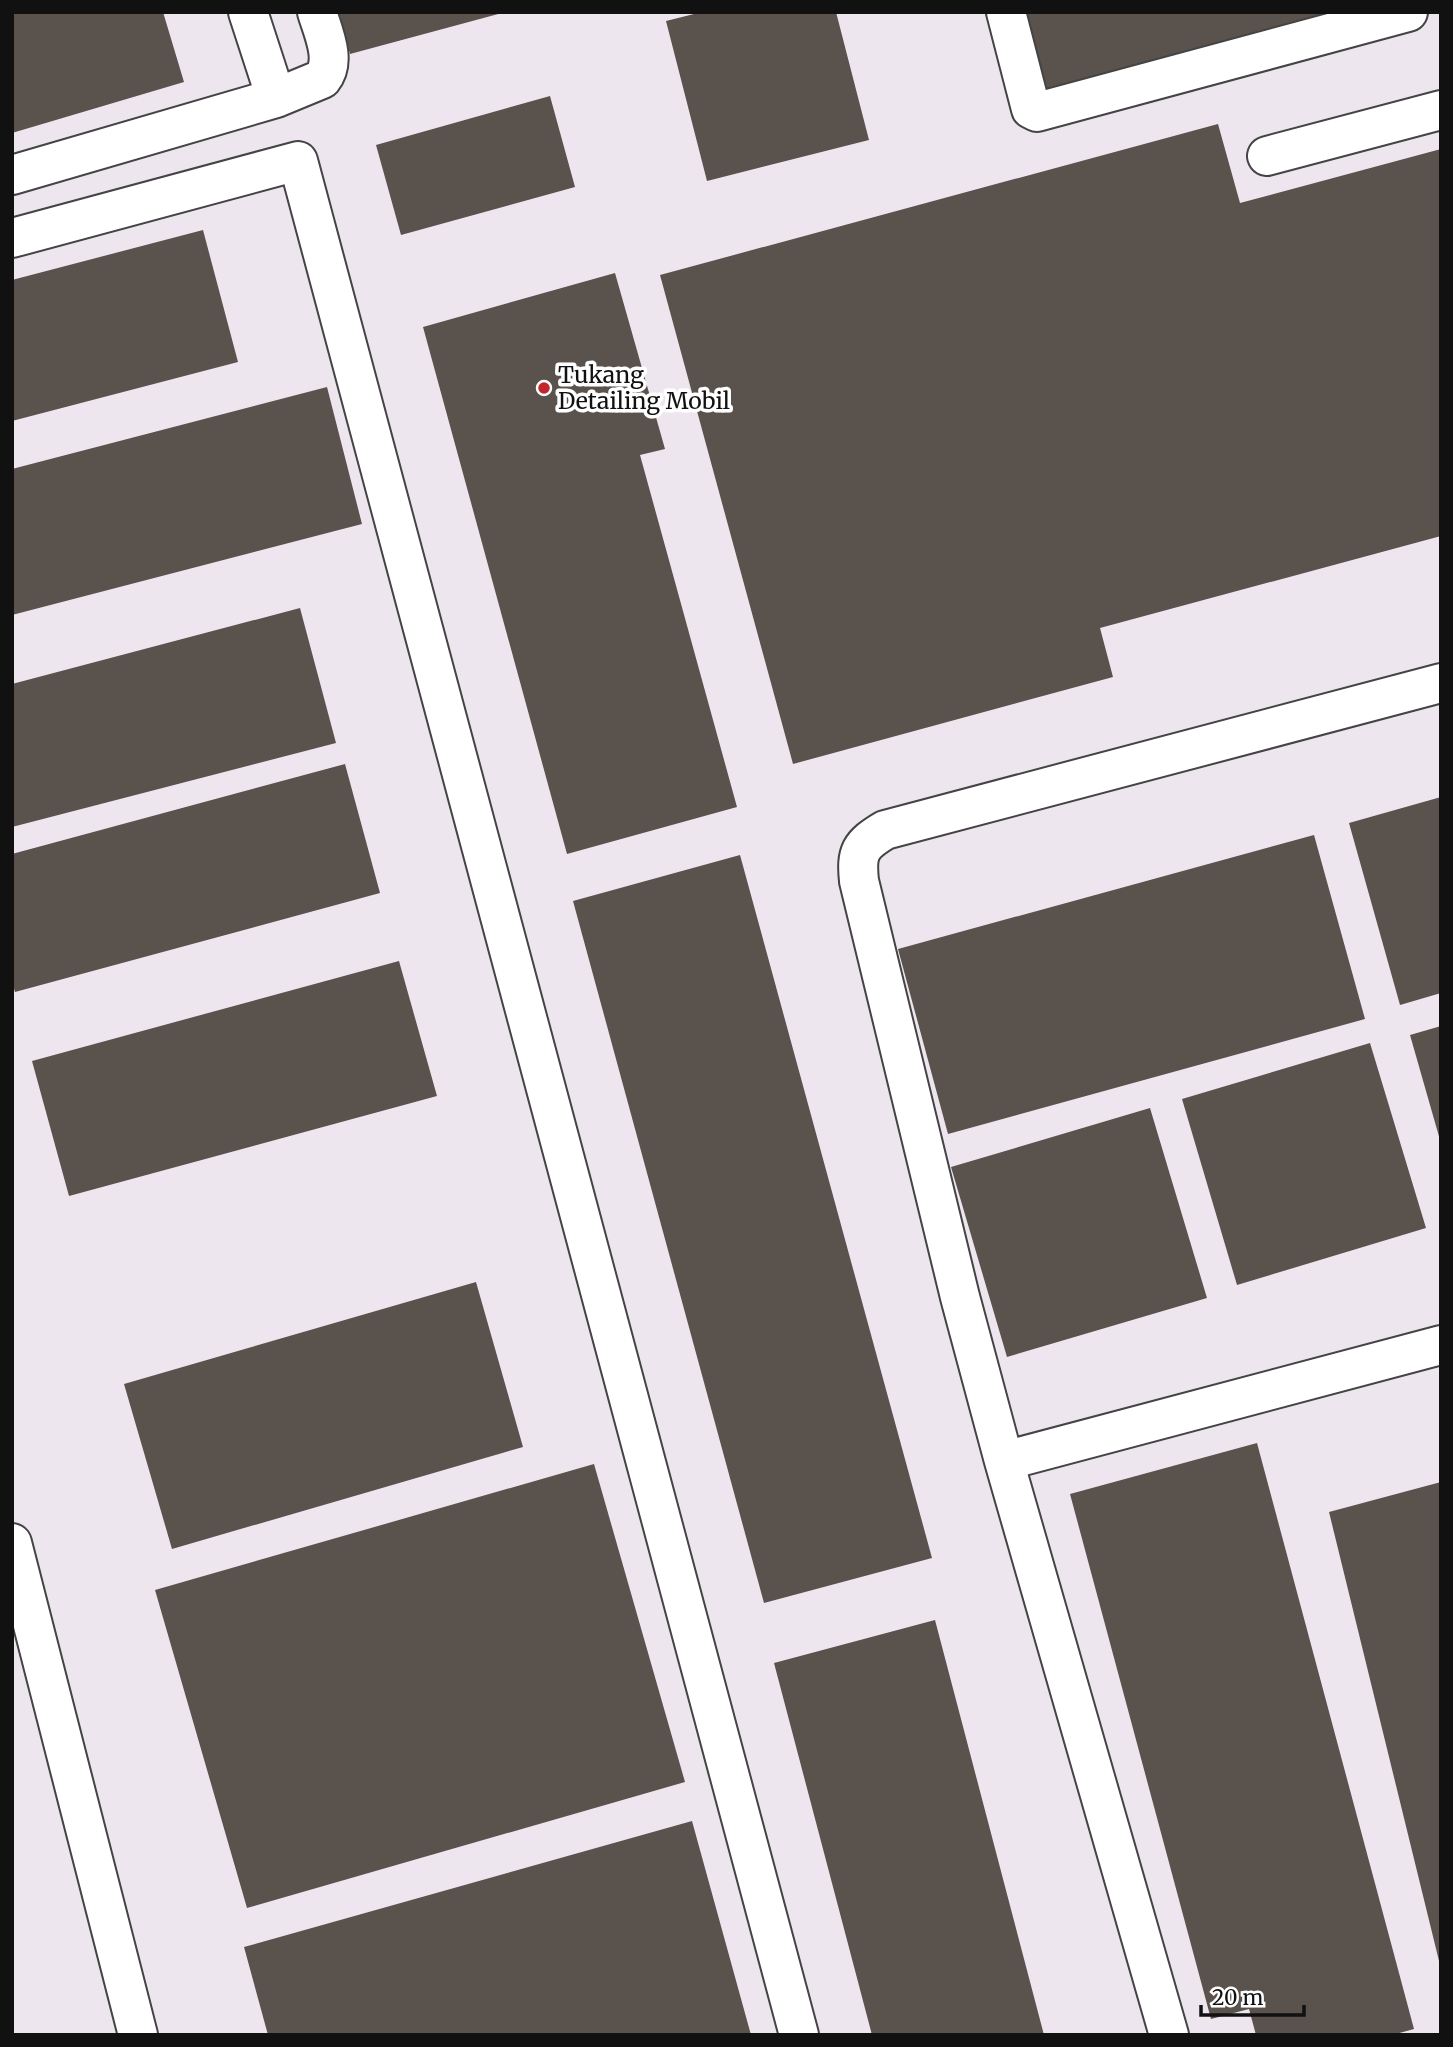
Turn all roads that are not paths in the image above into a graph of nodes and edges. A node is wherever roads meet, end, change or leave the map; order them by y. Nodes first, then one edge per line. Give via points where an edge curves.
1 (248, 12) edge
2 (317, 12) edge
3 (1006, 12) edge
4 (1408, 12) edge
5 (276, 98) junction
6 (1441, 110) edge
7 (1267, 156) dead end
8 (12, 175) edge
9 (12, 239) edge
10 (1441, 683) edge
11 (1441, 1345) edge
12 (1004, 1461) junction
13 (12, 1543) edge
14 (138, 2035) edge
15 (799, 2035) edge
16 (1169, 2035) edge

1 - 5 lane
2 - 5 lane via 328,53 326,74
3 - 4 lane via 1031,109 1037,113
5 - 8 lane
6 - 7 lane
9 - 15 lane via 298,161
10 - 12 lane via 885,830 861,848 859,881
11 - 12 lane
12 - 16 lane
13 - 14 lane

